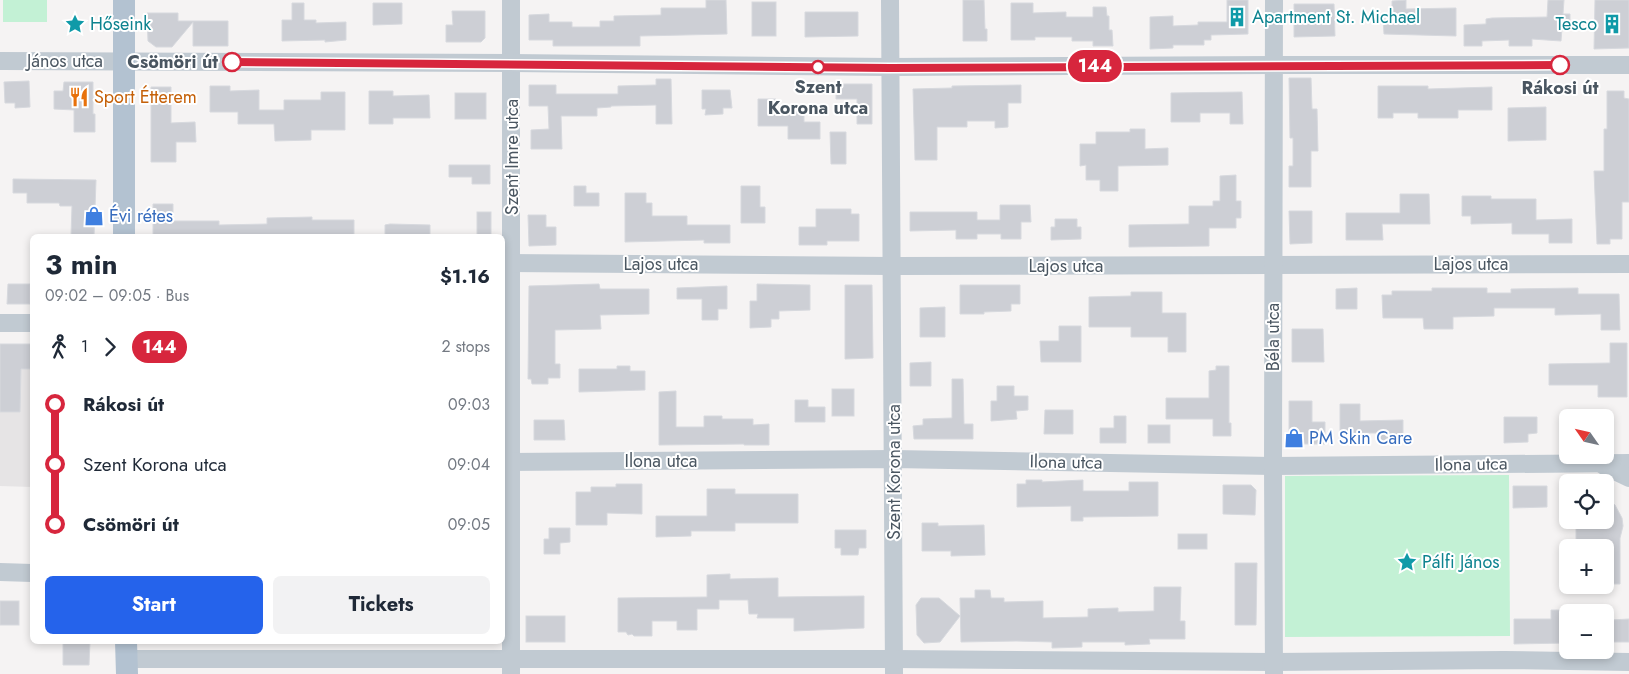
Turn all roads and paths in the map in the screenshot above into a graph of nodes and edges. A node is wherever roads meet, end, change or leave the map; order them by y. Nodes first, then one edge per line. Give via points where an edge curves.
1 (124, 0) edge
2 (511, 0) edge
3 (890, 0) edge
4 (1274, 0) edge
5 (0, 61) edge
6 (124, 61) junction
7 (512, 63) junction
8 (1274, 65) junction
9 (1629, 65) edge
10 (890, 68) junction
11 (124, 234) edge
12 (507, 263) edge
13 (1629, 264) edge
14 (1274, 265) junction
15 (892, 266) junction
16 (0, 322) edge
17 (30, 323) edge
18 (894, 459) junction
19 (507, 462) edge
20 (1559, 463) edge
21 (1614, 463) edge
22 (1629, 463) edge
23 (1599, 464) edge
24 (1272, 466) junction
25 (1629, 478) edge
26 (0, 572) edge
27 (30, 572) edge
28 (127, 658) edge
29 (1629, 662) edge
30 (511, 667) edge
31 (894, 667) edge
32 (1274, 668) edge

1 - 6 main road
2 - 7 street, Szent Imre utca
3 - 10 street, Szent Korona utca
4 - 8 street, Béla utca
5 - 6 street, János utca
6 - 7 street, János utca
6 - 11 main road
7 - 10 street, János utca
7 - 12 street, Szent Imre utca
8 - 9 street, János utca
8 - 10 street, János utca
8 - 14 street, Béla utca
10 - 15 street, Szent Korona utca
12 - 15 street, Lajos utca
12 - 19 street, Szent Imre utca
13 - 14 street, Lajos utca
14 - 15 street, Lajos utca
14 - 24 street, Béla utca
15 - 18 street, Szent Korona utca
16 - 17 street
18 - 19 street, Ilona utca
18 - 24 street, Ilona utca
18 - 31 street, Szent Korona utca
19 - 30 street, Szent Imre utca
20 - 24 street, Ilona utca
21 - 22 street, Ilona utca
23 - 25 street
24 - 32 street, Béla utca
26 - 27 street
28 - 30 street
29 - 32 street via 1504,660
30 - 31 street
31 - 32 street

